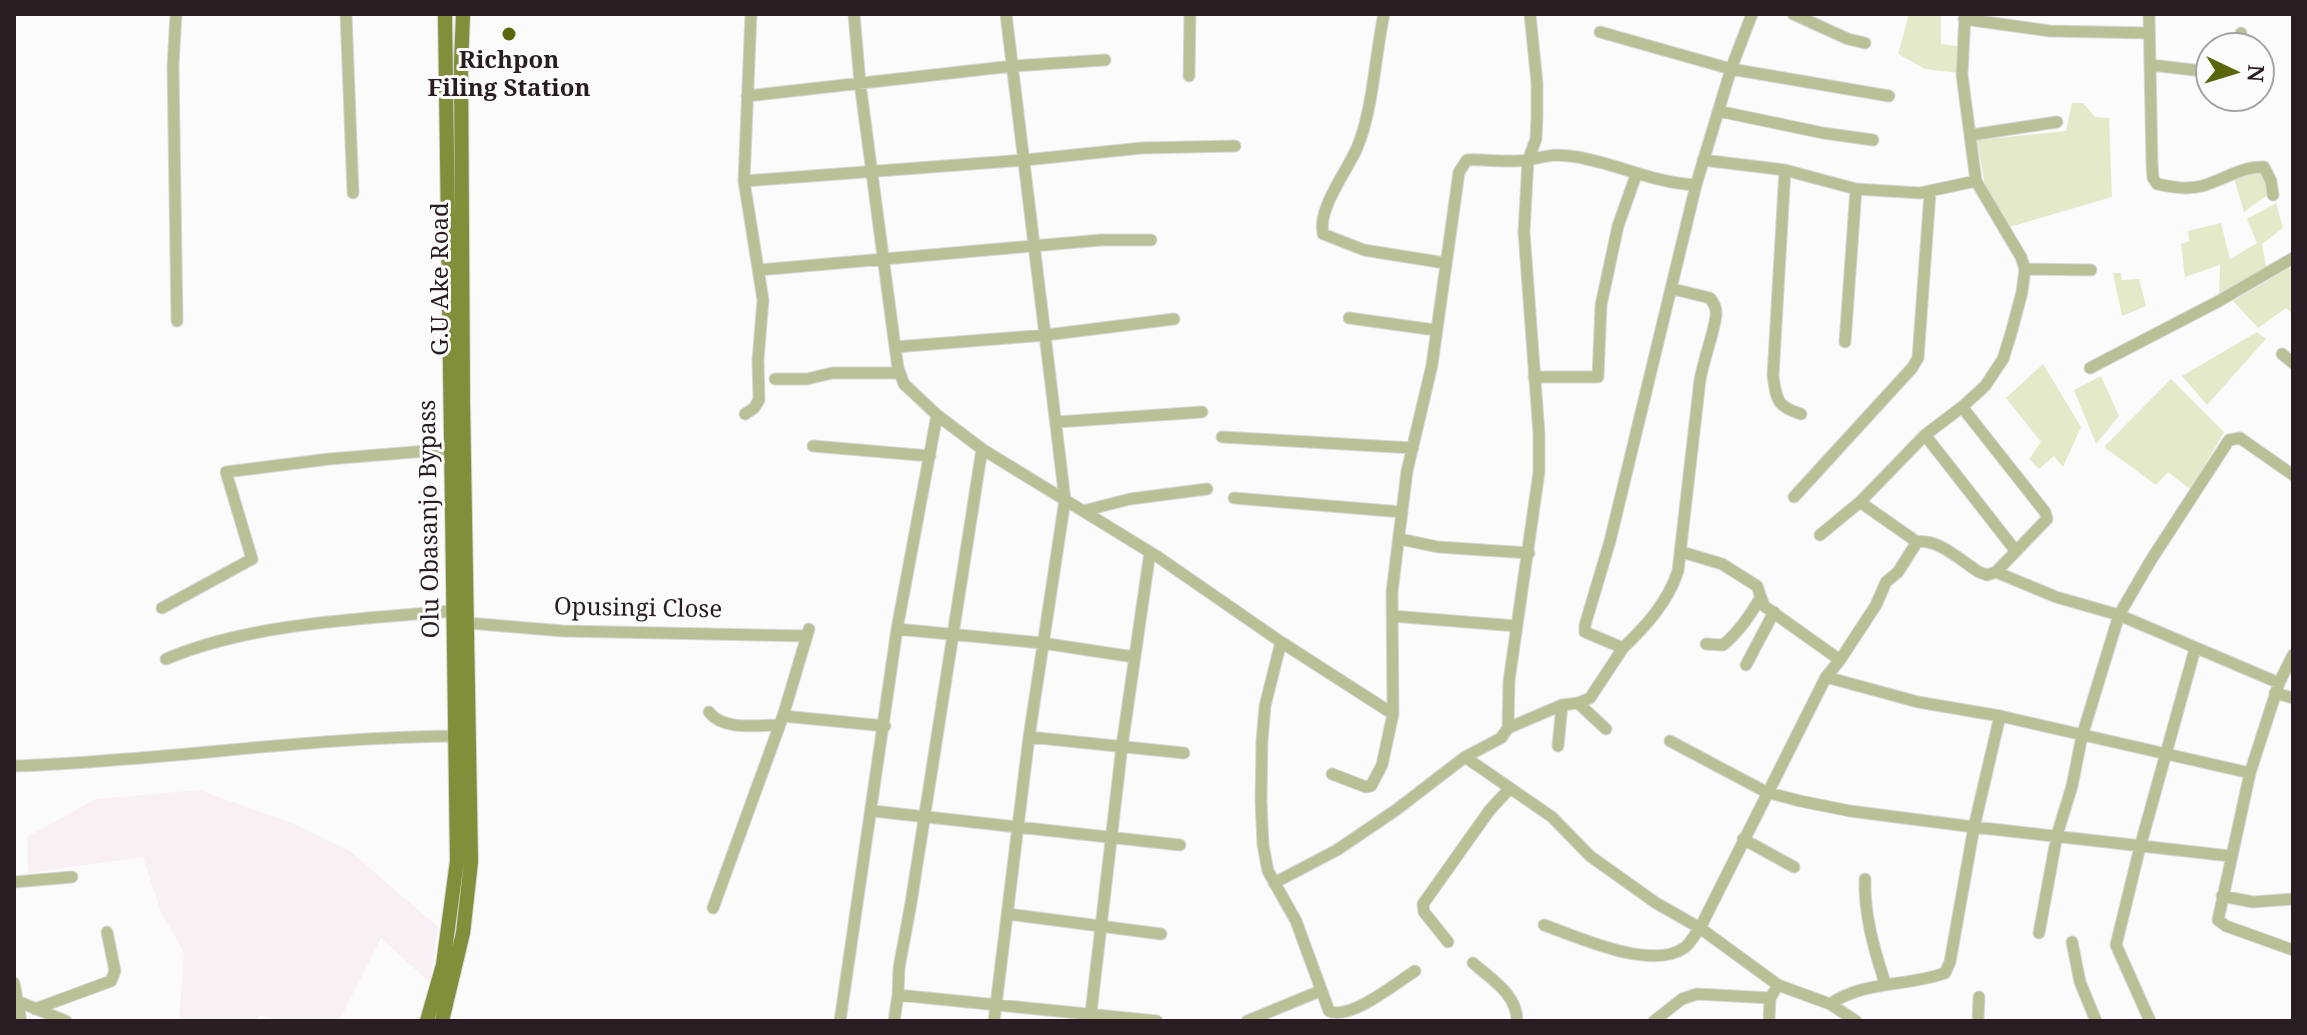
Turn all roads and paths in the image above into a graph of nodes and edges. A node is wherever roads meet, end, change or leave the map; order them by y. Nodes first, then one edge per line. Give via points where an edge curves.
1 (176, 14) edge
2 (346, 14) edge
3 (445, 14) edge
4 (463, 14) edge
5 (751, 14) edge
6 (854, 14) edge
7 (1006, 14) edge
8 (1190, 14) edge
9 (1384, 14) edge
10 (1530, 14) edge
11 (1752, 14) edge
12 (1793, 14) edge
13 (2149, 14) edge
14 (1964, 16) edge
15 (1600, 32) dead end
16 (2148, 33) junction
17 (1865, 43) dead end
18 (1105, 60) dead end
19 (2151, 65) junction
20 (1013, 66) junction
21 (1731, 69) junction
22 (2195, 70) edge
23 (1189, 76) dead end
24 (860, 83) junction
25 (747, 96) junction
26 (1889, 96) dead end
27 (1718, 111) junction
28 (2057, 122) dead end
29 (1971, 135) junction
30 (1873, 140) dead end
31 (1235, 146) dead end
32 (1025, 160) junction
33 (1528, 160) junction
34 (1703, 160) junction
35 (1785, 170) junction
36 (872, 171) junction
37 (1636, 175) junction
38 (744, 181) junction
39 (1976, 181) junction
40 (1696, 185) junction
41 (1856, 189) junction
42 (353, 193) dead end
43 (1930, 193) junction
44 (2273, 195) dead end
45 (1151, 240) dead end
46 (1034, 247) junction
47 (2293, 258) edge
48 (883, 260) junction
49 (1445, 263) junction
50 (2025, 269) junction
51 (759, 270) junction
52 (2091, 270) dead end
53 (1673, 289) junction
54 (1349, 318) dead end
55 (1174, 319) dead end
56 (177, 321) dead end
57 (1435, 330) junction
58 (1046, 335) junction
59 (1845, 342) dead end
60 (895, 347) junction
61 (2282, 354) dead end
62 (2293, 363) edge
63 (2090, 368) dead end
64 (900, 373) junction
65 (1534, 377) junction
66 (775, 379) dead end
67 (1962, 407) junction
68 (1202, 412) dead end
69 (745, 414) dead end
70 (1801, 414) dead end
71 (937, 415) junction
72 (1057, 422) junction
73 (1925, 435) junction
74 (1222, 437) dead end
75 (813, 446) dead end
76 (1413, 448) junction
77 (451, 449) junction
78 (982, 449) junction
79 (930, 456) junction
80 (2293, 475) edge
81 (1207, 489) dead end
82 (1794, 497) dead end
83 (1234, 498) dead end
84 (1065, 500) junction
85 (1860, 502) junction
86 (1083, 511) junction
87 (1402, 512) junction
88 (1820, 535) dead end
89 (1400, 539) junction
90 (1917, 542) junction
91 (2015, 550) junction
92 (1150, 552) junction
93 (1682, 552) junction
94 (1529, 553) junction
95 (1996, 572) junction
96 (1761, 597) junction
97 (162, 608) dead end
98 (452, 611) junction
99 (1774, 612) junction
100 (2119, 615) junction
101 (1392, 616) junction
102 (468, 623) junction
103 (1516, 626) junction
104 (897, 629) junction
105 (953, 633) junction
106 (1281, 642) junction
107 (1042, 643) junction
108 (1706, 644) dead end
109 (1623, 648) junction
110 (2195, 649) junction
111 (2293, 655) edge
112 (1134, 657) junction
113 (166, 659) dead end
114 (1840, 660) junction
115 (1746, 665) dead end
116 (1826, 677) junction
117 (2277, 688) junction
118 (2293, 698) edge
119 (1578, 703) junction
120 (1562, 705) junction
121 (709, 712) dead end
122 (1393, 714) junction
123 (2000, 716) junction
124 (781, 721) junction
125 (885, 726) junction
126 (1508, 728) junction
127 (1606, 729) dead end
128 (456, 736) junction
129 (2082, 736) junction
130 (1029, 737) junction
131 (1670, 741) dead end
132 (1122, 746) junction
133 (1558, 746) dead end
134 (1184, 753) dead end
135 (2167, 754) junction
136 (1465, 757) junction
137 (14, 766) edge
138 (2250, 773) junction
139 (1332, 774) dead end
140 (1510, 788) junction
141 (1766, 792) junction
142 (873, 811) junction
143 (923, 816) junction
144 (1019, 826) junction
145 (1974, 827) junction
146 (2057, 835) junction
147 (1112, 836) junction
148 (1743, 839) junction
149 (1180, 845) dead end
150 (2140, 847) junction
151 (2230, 856) junction
152 (1794, 867) dead end
153 (72, 877) dead end
154 (1865, 879) dead end
155 (14, 882) edge
156 (1274, 883) junction
157 (2222, 896) junction
158 (2293, 899) edge
159 (713, 908) dead end
160 (1008, 914) junction
161 (1544, 925) dead end
162 (1100, 926) junction
163 (1700, 928) junction
164 (107, 932) dead end
165 (2039, 933) dead end
166 (1161, 934) dead end
167 (1448, 942) dead end
168 (2072, 942) dead end
169 (2293, 950) edge
170 (1473, 963) dead end
171 (1415, 971) dead end
172 (14, 983) edge
173 (1885, 983) junction
174 (1778, 985) junction
175 (1320, 991) junction
176 (898, 995) junction
177 (1979, 997) dead end
178 (1770, 998) junction
179 (17, 1001) junction
180 (1830, 1004) junction
181 (997, 1006) junction
182 (35, 1009) junction
183 (1090, 1018) edge
184 (1336, 1018) edge
185 (1854, 1020) edge
186 (21, 1021) edge
187 (66, 1021) edge
188 (427, 1021) edge
189 (442, 1021) edge
190 (840, 1021) edge
191 (894, 1021) edge
192 (994, 1021) edge
193 (1157, 1021) edge
194 (1247, 1021) edge
195 (1517, 1021) edge
196 (1654, 1021) edge
197 (1769, 1021) edge
198 (1978, 1021) edge
199 (2096, 1021) edge
200 (2150, 1021) edge

1 - 56 street
2 - 42 street
3 - 77 main road, Olu Obasanjo Bypass
4 - 102 main road, G.U Ake Road
5 - 25 street
6 - 24 street
7 - 20 street
8 - 23 street
9 - 49 street via 1357,149 1321,227 1323,234 1364,250
10 - 33 street via 1537,116
11 - 21 street
12 - 17 street
13 - 16 street
14 - 16 street via 2050,31
14 - 29 street via 1962,75
15 - 21 street
16 - 19 street
18 - 20 street
19 - 22 street
19 - 44 street via 2157,184 2198,187 2264,167
20 - 24 street
20 - 32 street
21 - 26 street
21 - 27 street
24 - 25 street
24 - 36 street
25 - 38 street
27 - 30 street
27 - 34 street
28 - 29 street
29 - 39 street
31 - 32 street via 1142,148
32 - 36 street
32 - 46 street
33 - 37 street via 1557,154
33 - 49 street via 1467,160 1459,172
33 - 65 street via 1524,232
34 - 35 street
34 - 40 street
35 - 41 street
35 - 70 street via 1773,376 1777,400
36 - 38 street
36 - 48 street
37 - 40 street
37 - 65 street via 1618,226 1604,293 1598,377
38 - 51 street
39 - 43 street
39 - 50 street
40 - 53 street
41 - 43 street
41 - 59 street
43 - 82 street via 1918,358
45 - 46 street
46 - 48 street
46 - 58 street
47 - 63 street
48 - 51 street
48 - 60 street
49 - 57 street
50 - 52 street
50 - 67 street via 2003,359
51 - 69 street via 759,400
53 - 93 street via 1710,298 1716,315 1700,380
53 - 109 street via 1585,625 1590,636
54 - 57 street
55 - 58 street
57 - 76 street
58 - 60 street
58 - 72 street
60 - 64 street
61 - 62 street
64 - 66 street
64 - 71 street via 904,384
65 - 94 street via 1539,472
67 - 73 street
67 - 91 street via 2045,512 2043,525
68 - 72 street
71 - 78 street
71 - 79 street
72 - 84 street
73 - 85 street
73 - 91 street
74 - 76 street
75 - 79 street
76 - 87 street
77 - 97 street via 226,472 252,559
77 - 98 main road, Olu Obasanjo Bypass
78 - 84 street
78 - 105 street
79 - 104 street
80 - 100 street via 2240,438 2229,440
81 - 86 street
83 - 87 street
84 - 86 street
84 - 107 street
85 - 88 street
85 - 90 street
86 - 92 street
87 - 89 street
89 - 94 street via 1450,549
89 - 101 street
90 - 95 street via 1935,544 1979,572
90 - 114 street via 1886,582
91 - 95 street
92 - 106 street
92 - 112 street
93 - 96 street via 1722,564 1757,586
93 - 109 street via 1671,591
94 - 103 street
95 - 100 street
96 - 99 street
96 - 108 street via 1723,645
98 - 113 street via 250,635
98 - 128 main road, Olu Obasanjo Bypass
99 - 114 street
99 - 115 street
100 - 110 street
100 - 129 street
101 - 103 street
101 - 122 street
102 - 124 street, Opusingi Close via 563,631 808,632
102 - 189 main road, G.U Ake Road via 471,862 463,933
103 - 126 street
104 - 105 street
104 - 125 street
105 - 107 street
105 - 143 street
106 - 122 street
106 - 156 street via 1262,741 1263,845
107 - 112 street
107 - 130 street
109 - 119 street via 1597,690
110 - 117 street
110 - 135 street
111 - 117 street
112 - 132 street
114 - 116 street
116 - 123 street via 1918,702
116 - 141 street
117 - 118 street
117 - 138 street
119 - 120 street
119 - 127 street
120 - 126 street
120 - 133 street
121 - 124 street via 715,721 727,724
122 - 139 street via 1382,765 1371,786
123 - 129 street
123 - 145 street
124 - 125 street
124 - 159 street
125 - 142 street
126 - 136 street via 1501,738
128 - 137 street
128 - 188 main road, Olu Obasanjo Bypass via 457,861 443,965
129 - 135 street
129 - 146 street
130 - 132 street
130 - 144 street
131 - 141 street
132 - 134 street
132 - 147 street
135 - 138 street
135 - 150 street
136 - 140 street
136 - 156 street via 1337,850
138 - 151 street
140 - 163 street via 1552,817 1590,856
140 - 167 street via 1423,904
141 - 145 street via 1850,811
141 - 148 street
142 - 143 street
142 - 190 street
143 - 144 street
143 - 176 street
144 - 147 street
144 - 160 street
145 - 146 street
145 - 173 street via 1945,973
146 - 150 street
146 - 165 street
147 - 149 street
147 - 162 street
148 - 152 street
148 - 163 street
150 - 151 street
150 - 200 street via 2116,945
151 - 157 street
153 - 155 street
154 - 173 street via 1873,944
156 - 175 street via 1296,921
157 - 158 street via 2253,902
157 - 169 street via 2218,920
160 - 162 street
160 - 181 street
161 - 163 street via 1651,957 1685,948
162 - 166 street
162 - 183 street
163 - 174 street
164 - 182 street via 115,971 111,981
168 - 199 street
170 - 195 street via 1509,995 1517,1007
171 - 184 street
172 - 179 street
173 - 180 street via 1844,994
174 - 178 street
174 - 180 street
175 - 184 street
175 - 194 street
176 - 181 street
176 - 191 street
177 - 198 street
178 - 196 street via 1697,994
178 - 197 street
179 - 182 street
179 - 186 street
180 - 185 street
181 - 183 street
181 - 192 street
182 - 187 street
183 - 193 street

